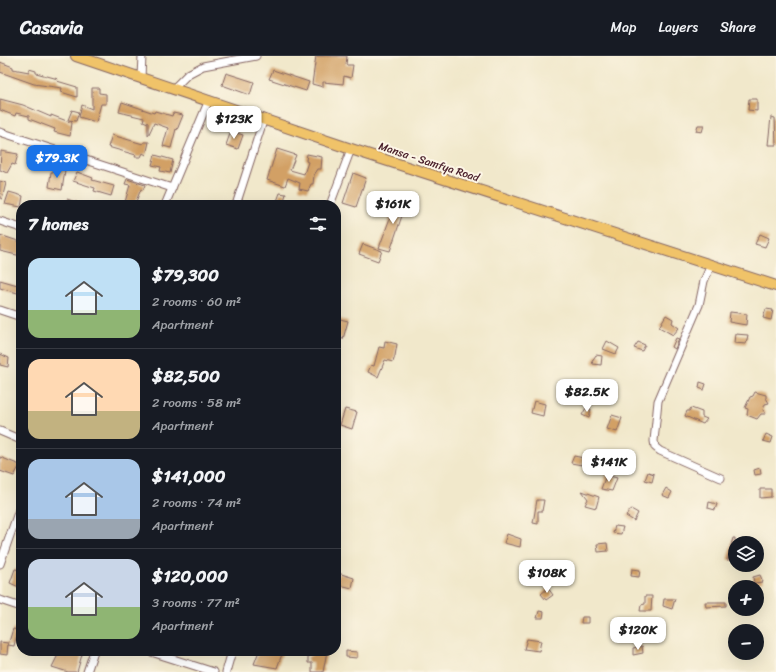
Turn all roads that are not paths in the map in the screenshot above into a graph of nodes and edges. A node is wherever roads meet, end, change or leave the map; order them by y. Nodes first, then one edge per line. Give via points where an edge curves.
1 (76, 56) edge
2 (142, 56) edge
3 (256, 56) edge
4 (141, 77) junction
5 (174, 88) junction
6 (209, 100) junction
7 (264, 118) junction
8 (0, 132) edge
9 (351, 149) junction
10 (172, 188) junction
11 (167, 200) edge
12 (238, 200) edge
13 (332, 200) edge
14 (0, 221) edge
15 (16, 226) edge
16 (711, 265) junction
17 (776, 286) edge
18 (0, 310) edge
19 (16, 315) edge
20 (0, 431) edge
21 (16, 438) edge
22 (721, 478) dead end
23 (16, 518) edge
24 (0, 564) edge
25 (0, 600) edge
26 (16, 606) edge
27 (92, 656) edge
28 (164, 656) edge
29 (231, 656) edge
30 (87, 672) edge
31 (214, 672) edge
32 (226, 672) edge

1 - 4 main road, Mansa - Samfya Road
2 - 4 street
3 - 5 street via 203,66 188,74
4 - 5 main road, Mansa - Samfya Road
5 - 6 main road, Mansa - Samfya Road
6 - 7 main road, Mansa - Samfya Road
6 - 10 street
7 - 9 main road, Mansa - Samfya Road
7 - 12 street
8 - 10 street
9 - 13 street
9 - 16 main road, Mansa - Samfya Road
10 - 11 street
14 - 15 street
16 - 17 main road, Mansa - Samfya Road
16 - 22 street via 704,281 699,305 658,401 654,441 655,448 660,451
18 - 19 street
20 - 21 street
23 - 24 street
25 - 26 street
27 - 30 street
28 - 31 street
29 - 32 street

